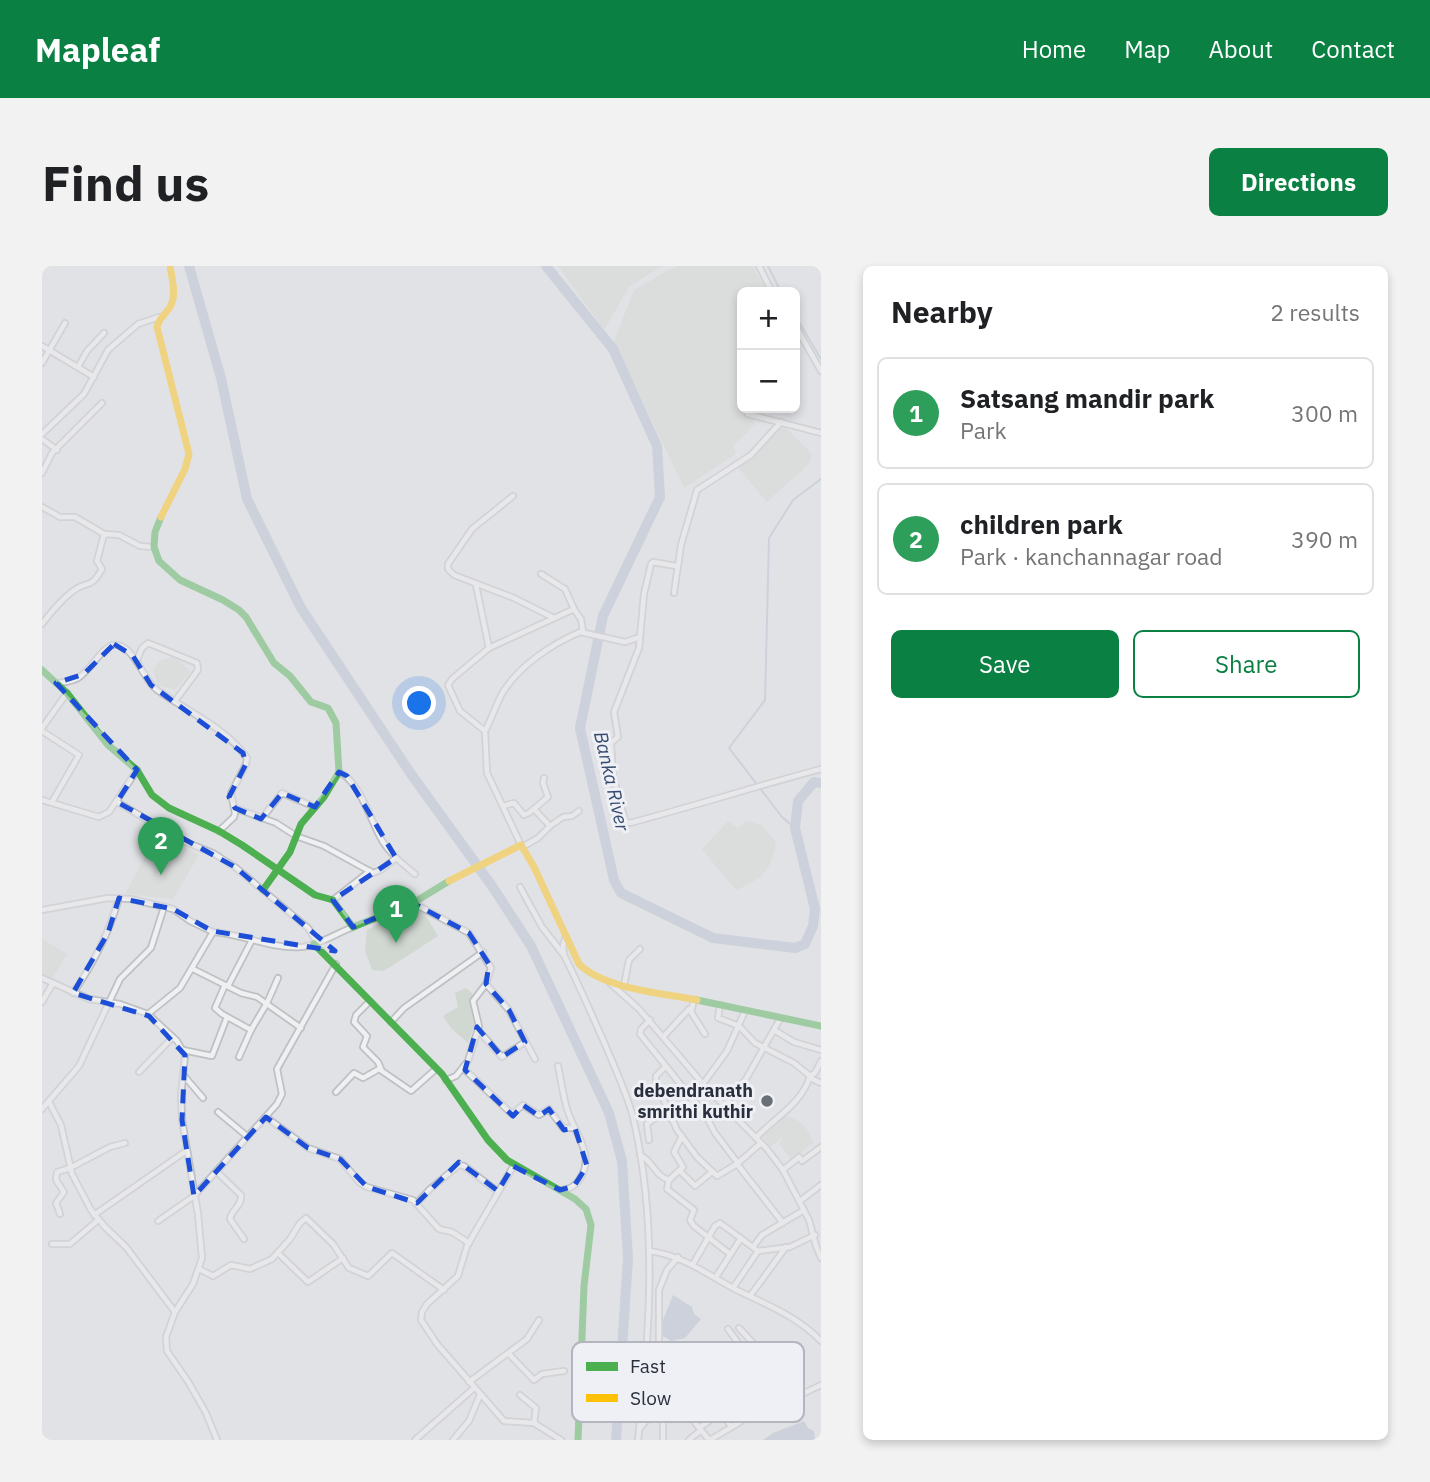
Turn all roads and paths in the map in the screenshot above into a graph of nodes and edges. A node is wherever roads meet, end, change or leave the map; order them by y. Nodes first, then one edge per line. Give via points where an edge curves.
1 (170, 266) edge
2 (759, 266) edge
3 (769, 287) edge
4 (159, 317) junction
5 (65, 323) dead end
6 (104, 333) dead end
7 (800, 334) edge
8 (42, 346) edge
9 (50, 351) junction
10 (42, 363) edge
11 (78, 368) junction
12 (821, 371) edge
13 (94, 377) junction
14 (102, 403) dead end
15 (748, 414) dead end
16 (781, 422) junction
17 (821, 433) edge
18 (42, 436) edge
19 (57, 450) junction
20 (42, 473) edge
21 (513, 496) dead end
22 (42, 507) edge
23 (104, 534) junction
24 (153, 547) junction
25 (676, 566) junction
26 (541, 574) dead end
27 (475, 584) junction
28 (674, 593) dead end
29 (574, 610) junction
30 (555, 618) junction
31 (42, 624) edge
32 (584, 630) junction
33 (640, 637) junction
34 (489, 648) junction
35 (136, 661) junction
36 (42, 670) edge
37 (56, 683) junction
38 (67, 693) junction
39 (175, 701) junction
40 (42, 729) edge
41 (485, 731) junction
42 (821, 769) edge
43 (137, 770) junction
44 (339, 772) junction
45 (544, 778) dead end
46 (42, 800) edge
47 (52, 802) junction
48 (117, 802) junction
49 (503, 806) junction
50 (315, 807) junction
51 (235, 808) junction
52 (534, 809) junction
53 (579, 811) dead end
54 (262, 818) junction
55 (550, 826) junction
56 (219, 831) junction
57 (296, 836) junction
58 (522, 846) junction
59 (396, 858) junction
60 (277, 870) junction
61 (370, 872) junction
62 (415, 874) dead end
63 (520, 887) dead end
64 (263, 890) junction
65 (119, 898) junction
66 (332, 900) junction
67 (414, 903) junction
68 (163, 907) junction
69 (42, 911) edge
70 (353, 927) junction
71 (213, 932) junction
72 (566, 937) junction
73 (252, 940) junction
74 (315, 943) junction
75 (640, 949) dead end
76 (483, 952) junction
77 (564, 955) junction
78 (335, 964) junction
79 (192, 969) junction
80 (42, 978) edge
81 (278, 978) dead end
82 (610, 982) junction
83 (53, 983) junction
84 (486, 984) junction
85 (624, 985) junction
86 (227, 986) junction
87 (73, 993) junction
88 (694, 999) junction
89 (42, 1002) edge
90 (110, 1002) junction
91 (369, 1002) junction
92 (267, 1003) junction
93 (720, 1005) junction
94 (690, 1008) junction
95 (744, 1011) junction
96 (148, 1014) junction
97 (227, 1017) junction
98 (780, 1018) junction
99 (650, 1020) junction
100 (390, 1022) junction
101 (739, 1026) junction
102 (821, 1026) edge
103 (300, 1028) junction
104 (251, 1030) junction
105 (478, 1030) junction
106 (775, 1030) junction
107 (705, 1034) dead end
108 (172, 1037) junction
109 (664, 1037) junction
110 (525, 1042) junction
111 (764, 1047) junction
112 (183, 1050) junction
113 (821, 1050) edge
114 (239, 1057) dead end
115 (535, 1059) dead end
116 (821, 1061) edge
117 (558, 1066) dead end
118 (665, 1067) junction
119 (381, 1069) junction
120 (436, 1069) junction
121 (463, 1069) junction
122 (139, 1072) dead end
123 (184, 1073) junction
124 (810, 1077) junction
125 (446, 1080) junction
126 (821, 1083) edge
127 (705, 1086) junction
128 (335, 1091) dead end
129 (203, 1097) dead end
130 (692, 1101) junction
131 (49, 1102) junction
132 (724, 1105) junction
133 (42, 1109) edge
134 (668, 1109) junction
135 (218, 1112) dead end
136 (266, 1117) junction
137 (672, 1120) junction
138 (575, 1128) junction
139 (682, 1136) junction
140 (248, 1137) junction
141 (757, 1137) junction
142 (649, 1140) dead end
143 (125, 1143) dead end
144 (761, 1143) junction
145 (821, 1147) edge
146 (186, 1151) junction
147 (640, 1155) junction
148 (737, 1163) junction
149 (514, 1165) junction
150 (69, 1168) junction
151 (783, 1170) junction
152 (680, 1171) junction
153 (217, 1172) junction
154 (712, 1172) junction
155 (669, 1180) junction
156 (821, 1185) edge
157 (560, 1190) junction
158 (498, 1191) junction
159 (194, 1196) junction
160 (800, 1201) junction
161 (417, 1203) junction
162 (804, 1210) junction
163 (60, 1214) dead end
164 (94, 1215) junction
165 (98, 1220) junction
166 (159, 1221) dead end
167 (783, 1223) junction
168 (821, 1223) edge
169 (814, 1232) junction
170 (708, 1238) junction
171 (741, 1238) junction
172 (244, 1239) dead end
173 (469, 1243) junction
174 (52, 1244) dead end
175 (786, 1247) junction
176 (755, 1249) junction
177 (650, 1251) junction
178 (278, 1253) junction
179 (730, 1254) junction
180 (678, 1257) junction
181 (343, 1258) junction
182 (821, 1258) edge
183 (693, 1264) junction
184 (200, 1269) junction
185 (716, 1277) junction
186 (733, 1288) junction
187 (444, 1290) junction
188 (750, 1296) junction
189 (175, 1312) junction
190 (539, 1320) dead end
191 (739, 1328) dead end
192 (728, 1329) dead end
193 (821, 1341) edge
194 (582, 1342) edge
195 (646, 1342) edge
196 (659, 1342) edge
197 (737, 1342) edge
198 (753, 1342) edge
199 (509, 1354) junction
200 (564, 1371) dead end
201 (470, 1382) junction
202 (821, 1385) edge
203 (474, 1388) junction
204 (804, 1393) edge
205 (480, 1395) junction
206 (520, 1395) dead end
207 (579, 1422) edge
208 (640, 1422) edge
209 (645, 1422) edge
210 (663, 1422) edge
211 (695, 1422) edge
212 (709, 1422) edge
213 (728, 1422) edge
214 (739, 1422) edge
215 (534, 1423) junction
216 (732, 1427) junction
217 (639, 1429) junction
218 (700, 1429) junction
219 (217, 1440) edge
220 (415, 1440) edge
221 (453, 1440) edge
222 (561, 1440) edge
223 (578, 1440) edge
224 (638, 1440) edge
225 (663, 1440) edge
226 (689, 1440) edge
227 (710, 1440) edge

1 - 4 street via 173,297
2 - 3 street
4 - 13 street via 138,324 108,350
4 - 24 street via 158,336 189,454 159,520
5 - 9 street
6 - 11 street
7 - 12 street
8 - 9 street
9 - 10 street
9 - 11 street
11 - 13 street
13 - 18 street via 84,394
14 - 19 street
15 - 16 street
16 - 17 street
16 - 25 street via 751,455 697,490
18 - 19 street
19 - 20 street
21 - 27 street via 472,529 448,564 451,573
22 - 23 street via 60,517 75,517
23 - 24 street
23 - 31 street via 97,561 102,570 97,579 72,592
24 - 44 street via 170,574 239,610 274,663 311,702 331,712
25 - 28 street
25 - 33 street via 652,562
26 - 29 street via 565,589
27 - 30 street
27 - 34 street
29 - 30 street
29 - 32 street
30 - 34 street
32 - 33 street via 616,641
32 - 41 street via 550,648 518,675 505,690
33 - 42 street via 614,712 618,737 611,743 625,821 662,815
34 - 41 street via 448,685 457,708
35 - 37 street via 114,645 77,679
35 - 39 street via 151,685
35 - 39 street via 148,643 197,663 198,670
36 - 37 street
37 - 38 street
38 - 40 street
38 - 43 street via 108,745
39 - 51 street via 236,744 247,758 231,793
40 - 47 street via 79,755
41 - 49 street via 487,773
43 - 48 street
43 - 56 street via 152,795 169,808
44 - 50 street
44 - 59 street via 348,778
45 - 52 street via 548,797
46 - 47 street
47 - 48 street via 99,817
48 - 64 street via 223,859
49 - 52 street via 514,803 524,815
49 - 58 street
50 - 54 street via 282,793
50 - 57 street
51 - 54 street
51 - 56 street via 234,817
52 - 55 street
53 - 55 street
54 - 57 street
55 - 58 street
56 - 60 street
57 - 60 street
57 - 61 street
58 - 67 street
58 - 72 street
59 - 61 street
59 - 62 street
60 - 64 street
60 - 66 street via 315,895
61 - 66 street
63 - 77 street
64 - 74 street via 307,928
65 - 68 street
65 - 69 street
65 - 87 street via 108,933
66 - 70 street
67 - 70 street
67 - 76 street via 469,933
68 - 71 street via 179,911
68 - 90 street via 151,948 120,979
70 - 74 street
71 - 73 street
71 - 79 street
72 - 77 street
72 - 82 street via 582,969
73 - 74 street via 291,947
73 - 86 street
74 - 78 street
75 - 85 street via 629,960
76 - 84 street via 491,968
76 - 100 street
77 - 147 street via 623,1087
78 - 91 street
78 - 103 street
79 - 86 street
79 - 96 street via 180,988
80 - 83 street
81 - 92 street
82 - 85 street
82 - 99 street
83 - 87 street
83 - 89 street
84 - 105 street via 473,1001
84 - 110 street via 509,1010
85 - 88 street
86 - 92 street
86 - 97 street via 214,1006
87 - 90 street
88 - 93 street
88 - 94 street
90 - 96 street
90 - 131 street via 79,1066
91 - 100 street
91 - 119 street via 354,1022 367,1036 363,1047
92 - 103 street
92 - 104 street
93 - 95 street
93 - 101 street via 718,1018
94 - 107 street
94 - 109 street
95 - 98 street
95 - 101 street
96 - 108 street
97 - 104 street
97 - 112 street via 212,1056
98 - 102 street
98 - 106 street
99 - 109 street
99 - 118 street via 640,1034
100 - 120 street
101 - 111 street
101 - 127 street
103 - 136 street via 277,1069 281,1098
104 - 114 street
105 - 110 street via 502,1057
105 - 121 street
106 - 111 street
106 - 113 street
108 - 112 street
108 - 122 street
109 - 127 street
110 - 115 street
111 - 124 street
111 - 132 street
112 - 123 street
116 - 124 street
117 - 138 street
118 - 130 street
118 - 134 street via 655,1080
119 - 120 street via 411,1091
119 - 128 street via 363,1077 354,1073
120 - 125 street
121 - 125 street
121 - 138 street via 512,1114 523,1105 539,1115 547,1109 563,1128
123 - 129 street
123 - 146 street
124 - 126 street
124 - 141 street via 791,1106
125 - 149 street via 488,1140
127 - 130 street
127 - 132 street
130 - 137 street
130 - 148 street
131 - 133 street
131 - 150 street via 63,1129
132 - 141 street
134 - 137 street
134 - 142 street via 647,1124
135 - 140 street
136 - 140 street
136 - 161 street via 308,1147 340,1159 367,1187
137 - 139 street
138 - 157 street via 587,1166 574,1186
139 - 152 street via 674,1152
139 - 154 street
140 - 153 street
141 - 144 street
143 - 150 street
144 - 148 street
144 - 151 street
145 - 151 street
146 - 159 street
146 - 164 street
147 - 155 street
147 - 177 street
148 - 154 street via 719,1176
148 - 167 street
149 - 157 street
149 - 158 street
150 - 163 street via 55,1174 64,1192 56,1203
150 - 164 street
151 - 160 street
152 - 154 street via 695,1186
152 - 155 street
153 - 159 street
153 - 172 street via 241,1195 230,1219
155 - 170 street via 667,1189 694,1210 692,1223
156 - 160 street
157 - 194 street via 586,1209 591,1225
158 - 161 street via 459,1165
158 - 173 street
159 - 166 street
159 - 184 street via 202,1249
160 - 162 street
161 - 173 street via 439,1229
162 - 167 street
162 - 169 street
164 - 165 street
165 - 174 street via 70,1244
165 - 189 street
167 - 176 street via 762,1235
168 - 169 street
169 - 175 street
169 - 182 street
170 - 171 street via 719,1222
170 - 179 street
170 - 183 street
171 - 176 street
171 - 179 street
173 - 187 street via 458,1276
175 - 176 street
175 - 188 street
176 - 186 street
177 - 180 street
177 - 195 street
178 - 181 street via 308,1282
178 - 181 street via 306,1218
178 - 184 street via 250,1269 231,1265 213,1276
179 - 185 street
180 - 183 street
180 - 196 street via 659,1290
181 - 187 street via 349,1268 365,1276 393,1253
183 - 185 street
184 - 189 street
185 - 186 street
186 - 188 street
187 - 201 street via 427,1304 421,1320
188 - 193 street via 799,1321
189 - 219 street via 165,1347 196,1394
190 - 199 street via 530,1336
191 - 198 street
192 - 197 street
199 - 200 street via 534,1380 541,1374
199 - 201 street
201 - 203 street
202 - 204 street
203 - 205 street
203 - 220 street
205 - 215 street via 504,1421
205 - 221 street
206 - 215 street via 536,1408
207 - 223 street
208 - 217 street
209 - 217 street
210 - 225 street
211 - 218 street
212 - 218 street
213 - 216 street
214 - 216 street
215 - 222 street
216 - 227 street
217 - 224 street
218 - 226 street
218 - 227 street

